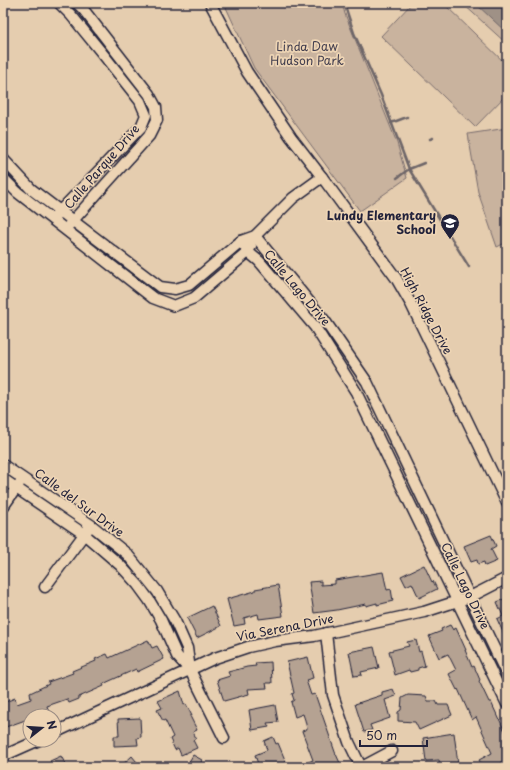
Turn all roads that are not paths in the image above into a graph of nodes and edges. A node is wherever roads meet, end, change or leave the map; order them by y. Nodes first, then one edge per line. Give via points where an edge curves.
1 (59, 3) edge
2 (77, 3) edge
3 (210, 3) edge
4 (156, 113) junction
5 (146, 115) junction
6 (3, 159) edge
7 (322, 177) junction
8 (3, 178) edge
9 (60, 211) junction
10 (52, 220) junction
11 (73, 220) junction
12 (64, 230) junction
13 (255, 236) junction
14 (241, 241) junction
15 (248, 252) junction
16 (132, 265) junction
17 (125, 276) junction
18 (175, 289) junction
19 (174, 306) junction
20 (343, 347) junction
21 (332, 354) junction
22 (6, 467) edge
23 (411, 474) junction
24 (22, 478) junction
25 (3, 480) edge
26 (399, 480) junction
27 (16, 488) junction
28 (507, 503) edge
29 (3, 507) edge
30 (91, 525) junction
31 (84, 534) junction
32 (507, 578) edge
33 (45, 587) dead end
34 (470, 597) junction
35 (458, 601) junction
36 (326, 633) junction
37 (190, 670) junction
38 (507, 675) edge
39 (507, 704) edge
40 (62, 729) edge
41 (224, 738) dead end
42 (22, 748) edge
43 (392, 751) dead end
44 (3, 756) edge
45 (362, 767) edge

1 - 5 street, Calle Parque Drive via 140,101
2 - 4 street via 149,94 156,107
3 - 7 street, High Ridge Drive via 247,72
4 - 5 street
4 - 11 street, Calle Parque Drive via 157,120 149,136
5 - 9 street, Calle Parque Drive via 141,127
6 - 9 street via 31,189
7 - 13 street via 293,198
7 - 28 street, High Ridge Drive via 379,254 411,304
8 - 10 street
9 - 10 street, Calle Parque Drive
9 - 11 street
10 - 12 street
11 - 12 street, Calle Parque Drive
11 - 16 street
12 - 17 street
13 - 14 street
13 - 15 street
13 - 20 street, Calle Lago Drive
14 - 15 street, Calle Lago Drive
14 - 18 street via 189,285
15 - 19 street via 194,298
15 - 21 street, Calle Lago Drive via 259,261 315,328
16 - 17 street
16 - 18 street via 160,287
17 - 19 street via 152,298
18 - 19 street
20 - 21 street
20 - 23 street, Calle Lago Drive via 367,382
21 - 26 street, Calle Lago Drive via 356,392
22 - 24 street, Calle del Sur Drive
22 - 25 street
23 - 26 street
23 - 34 street, Calle Lago Drive
24 - 27 street
24 - 30 street, Calle del Sur Drive
25 - 27 street, Calle del Sur Drive
26 - 35 street, Calle Lago Drive
27 - 29 street
27 - 31 street, Calle del Sur Drive
30 - 31 street
30 - 37 street, Calle del Sur Drive via 127,554 157,591 187,648
31 - 33 street
31 - 37 street, Calle del Sur Drive via 138,584 161,620 177,656
32 - 34 street, Via Serena Drive
34 - 35 street, Via Serena Drive
34 - 38 street, Calle Lago Drive
35 - 36 street, Via Serena Drive via 424,612
35 - 39 street, Calle Lago Drive
36 - 37 street, Via Serena Drive via 248,646
36 - 45 street via 333,695 349,742
37 - 40 street, Via Serena Drive
37 - 41 street, Calle del Sur Drive
42 - 44 street
43 - 45 street

